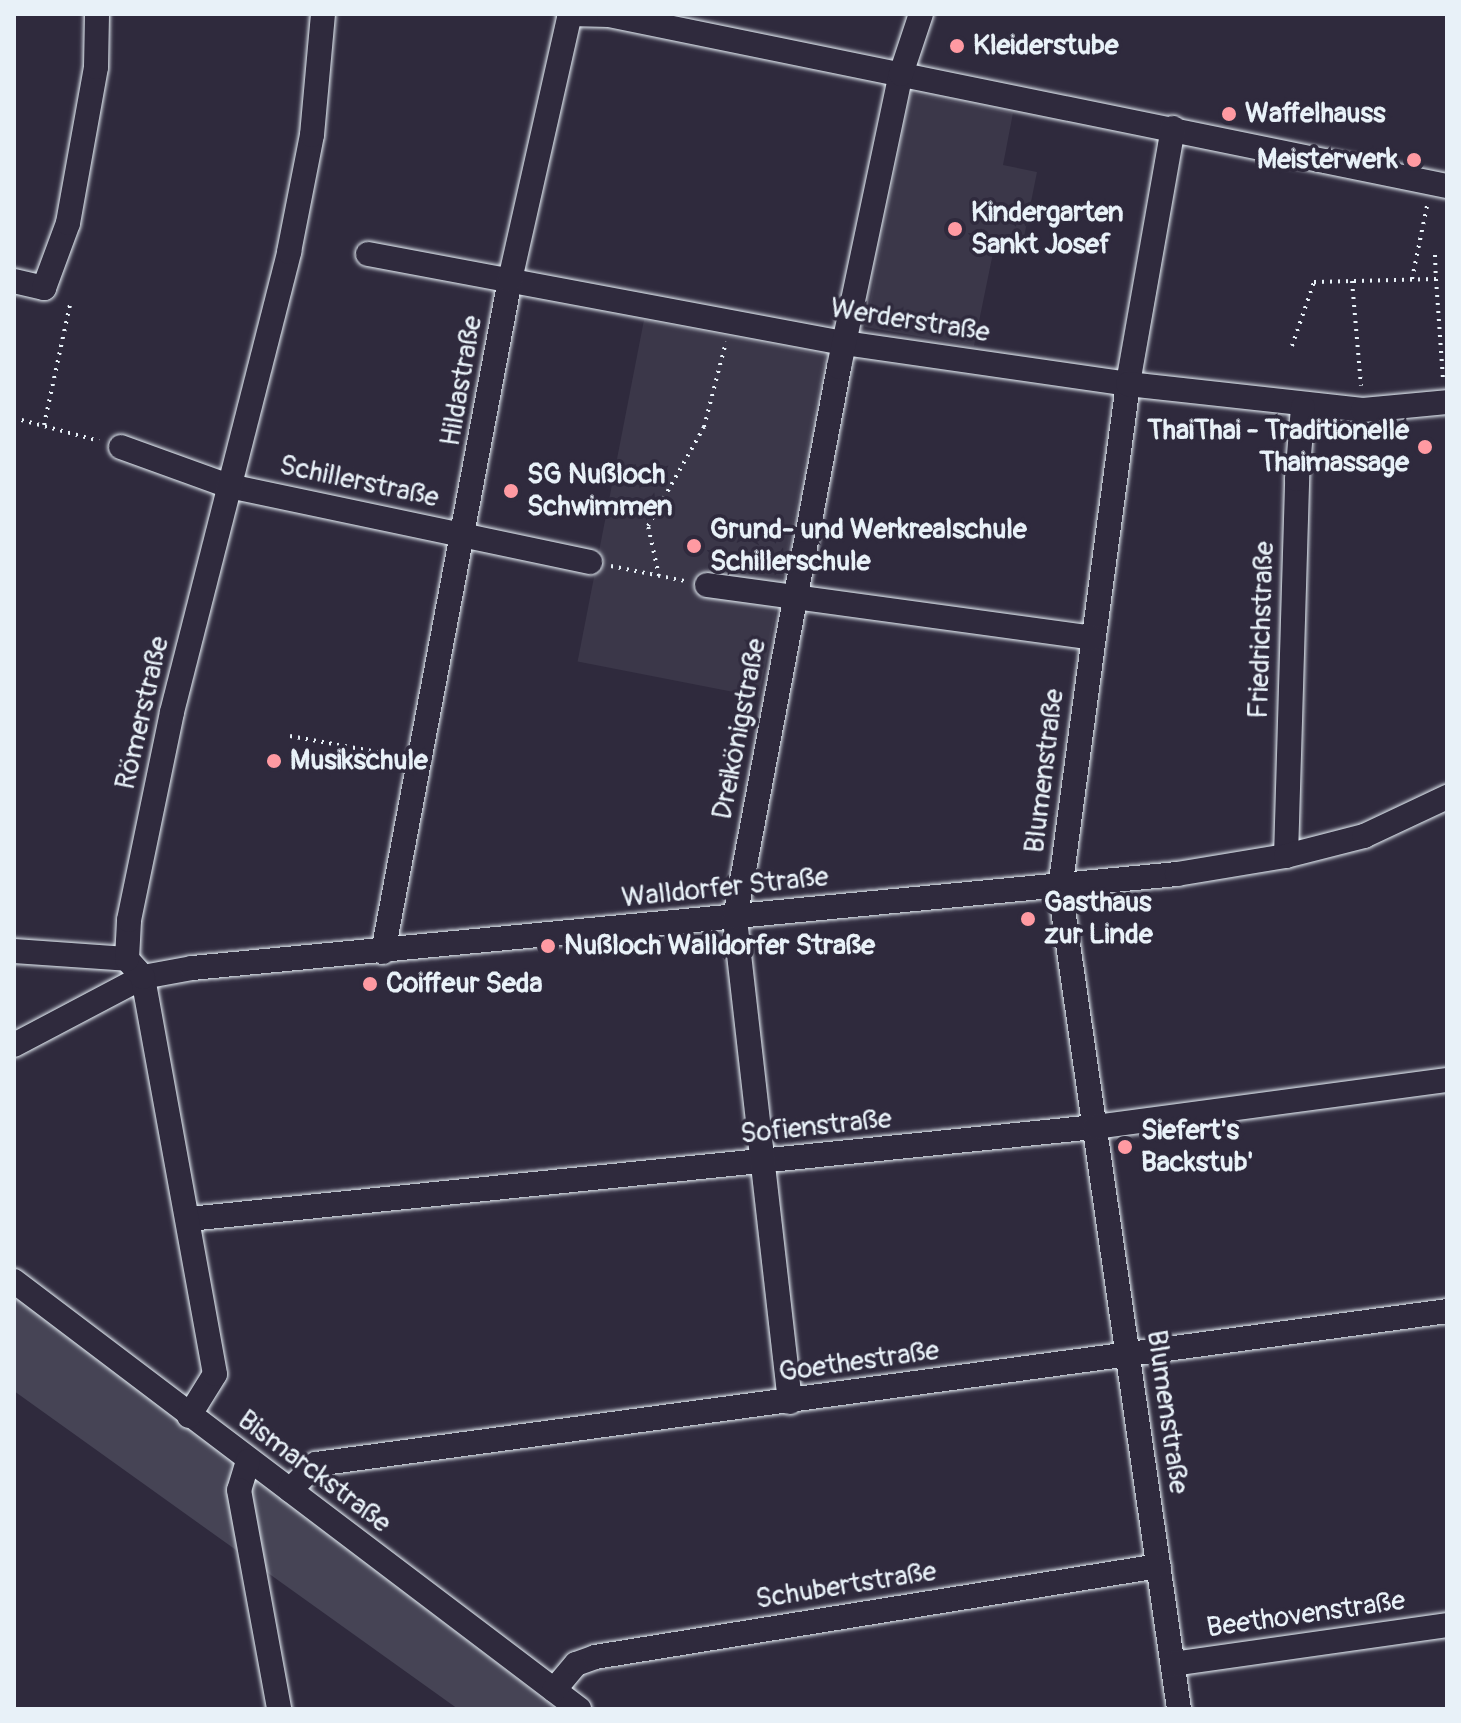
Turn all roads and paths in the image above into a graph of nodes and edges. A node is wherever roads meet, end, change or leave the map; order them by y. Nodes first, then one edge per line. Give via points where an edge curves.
1 (97, 14) edge
2 (323, 14) edge
3 (570, 14) edge
4 (921, 14) edge
5 (901, 74) junction
6 (1173, 128) junction
7 (1439, 185) edge
8 (368, 254) dead end
9 (1435, 255) dead end
10 (1412, 279) junction
11 (1436, 279) junction
12 (510, 280) junction
13 (14, 281) edge
14 (1352, 281) junction
15 (70, 305) dead end
16 (728, 336) dead end
17 (845, 343) junction
18 (1292, 346) dead end
19 (1128, 384) junction
20 (1446, 402) edge
21 (1303, 407) junction
22 (1363, 410) junction
23 (14, 418) edge
24 (44, 425) junction
25 (121, 447) joint
26 (229, 486) junction
27 (465, 535) junction
28 (590, 562) dead end
29 (622, 569) dead end
30 (659, 576) junction
31 (707, 585) joint
32 (795, 599) junction
33 (1092, 638) junction
34 (290, 736) dead end
35 (421, 761) junction
36 (1447, 797) edge
37 (1286, 856) junction
38 (1060, 889) junction
39 (735, 917) junction
40 (14, 951) edge
41 (383, 952) junction
42 (135, 968) junction
43 (14, 1045) edge
44 (1447, 1080) edge
45 (1095, 1127) junction
46 (764, 1163) junction
47 (189, 1219) junction
48 (14, 1281) edge
49 (1447, 1311) edge
50 (1128, 1354) junction
51 (790, 1402) junction
52 (189, 1416) junction
53 (248, 1461) junction
54 (290, 1490) junction
55 (1159, 1566) junction
56 (1447, 1625) edge
57 (1173, 1664) junction
58 (554, 1690) junction
59 (279, 1709) edge
60 (579, 1709) edge
61 (1179, 1709) edge

1 - 13 street via 96,67 68,223 44,288
2 - 26 street, Römerstraße via 312,135 289,252
3 - 5 street via 609,15
3 - 12 street, Hildastraße
4 - 5 street, Dreikönigstraße
5 - 6 street
5 - 17 street, Dreikönigstraße
6 - 7 street
6 - 19 street, Blumenstraße
7 - 10 path
8 - 12 street, Werderstraße
9 - 11 path
10 - 11 path
10 - 14 path
11 - 20 path
12 - 17 street, Werderstraße
12 - 27 street, Hildastraße
14 - 18 path via 1314,282
14 - 22 path
15 - 24 path
16 - 30 path via 704,427 648,526
17 - 19 street, Werderstraße
17 - 32 street, Dreikönigstraße
19 - 21 street, Werderstraße
19 - 33 street, Blumenstraße
20 - 22 street, Werderstraße
21 - 22 street, Werderstraße
21 - 37 street, Friedrichstraße
23 - 24 path
24 - 25 path
25 - 26 street, Schillerstraße
26 - 27 street, Schillerstraße
26 - 42 street, Römerstraße via 172,712 129,920
27 - 28 street, Schillerstraße
27 - 35 street, Hildastraße
29 - 30 path
30 - 31 path
31 - 32 street
32 - 33 street
32 - 39 street, Dreikönigstraße
33 - 38 street, Blumenstraße
34 - 35 path
35 - 41 street, Hildastraße
36 - 37 street, Walldorfer Straße via 1364,836
37 - 38 street, Walldorfer Straße
38 - 39 street, Walldorfer Straße
38 - 45 street, Blumenstraße
39 - 41 street, Walldorfer Straße
39 - 46 street, Dreikönigstraße
40 - 42 street
41 - 42 street, Walldorfer Straße
42 - 43 street, Walldorfer Straße
42 - 47 street, Römerstraße
44 - 45 street, Sofienstraße
45 - 46 street, Sofienstraße
45 - 50 street, Blumenstraße
46 - 47 street, Sofienstraße
46 - 51 street, Dreikönigstraße
47 - 52 street, Römerstraße via 215,1374
48 - 52 street, Bismarckstraße
49 - 50 street, Goethestraße
50 - 51 street, Goethestraße
50 - 55 street, Blumenstraße
51 - 54 street, Goethestraße via 316,1464
52 - 53 street, Bismarckstraße
53 - 54 street, Bismarckstraße
53 - 59 street via 239,1490
54 - 58 street, Bismarckstraße
55 - 57 street, Blumenstraße
55 - 58 street, Schubertstraße via 595,1657 576,1664
56 - 57 street, Beethovenstraße
57 - 61 street, Blumenstraße
58 - 60 street, Bismarckstraße

